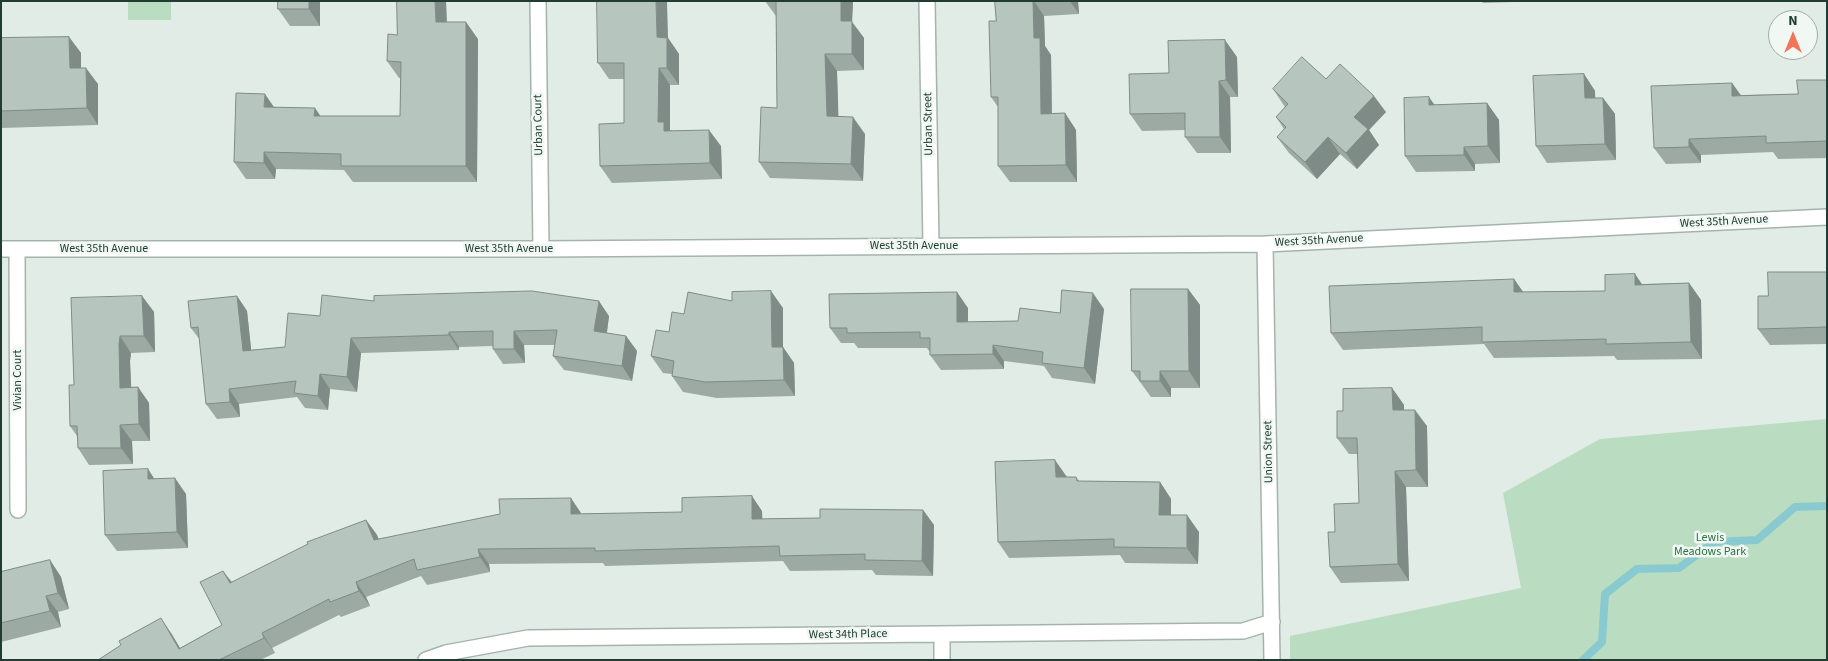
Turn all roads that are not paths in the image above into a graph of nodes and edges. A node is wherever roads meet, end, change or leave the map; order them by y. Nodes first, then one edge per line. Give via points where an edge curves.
1 (538, 1) edge
2 (927, 1) edge
3 (1827, 217) edge
4 (1265, 244) junction
5 (931, 246) junction
6 (1, 249) edge
7 (17, 249) junction
8 (541, 249) junction
9 (18, 510) dead end
10 (1272, 622) junction
11 (942, 634) junction
12 (426, 660) edge
13 (942, 660) edge
14 (1272, 660) edge

1 - 8 street, Urban Court
2 - 5 street, Urban Street
3 - 4 street, West 35th Avenue
4 - 5 street, West 35th Avenue
4 - 10 street, Union Street
5 - 8 street, West 35th Avenue
6 - 7 street, West 35th Avenue
7 - 8 street, West 35th Avenue
7 - 9 street, Vivian Court
10 - 11 street, West 34th Place via 1243,631
10 - 14 street, Union Street
11 - 12 street, West 34th Place via 528,638 446,653
11 - 13 street

